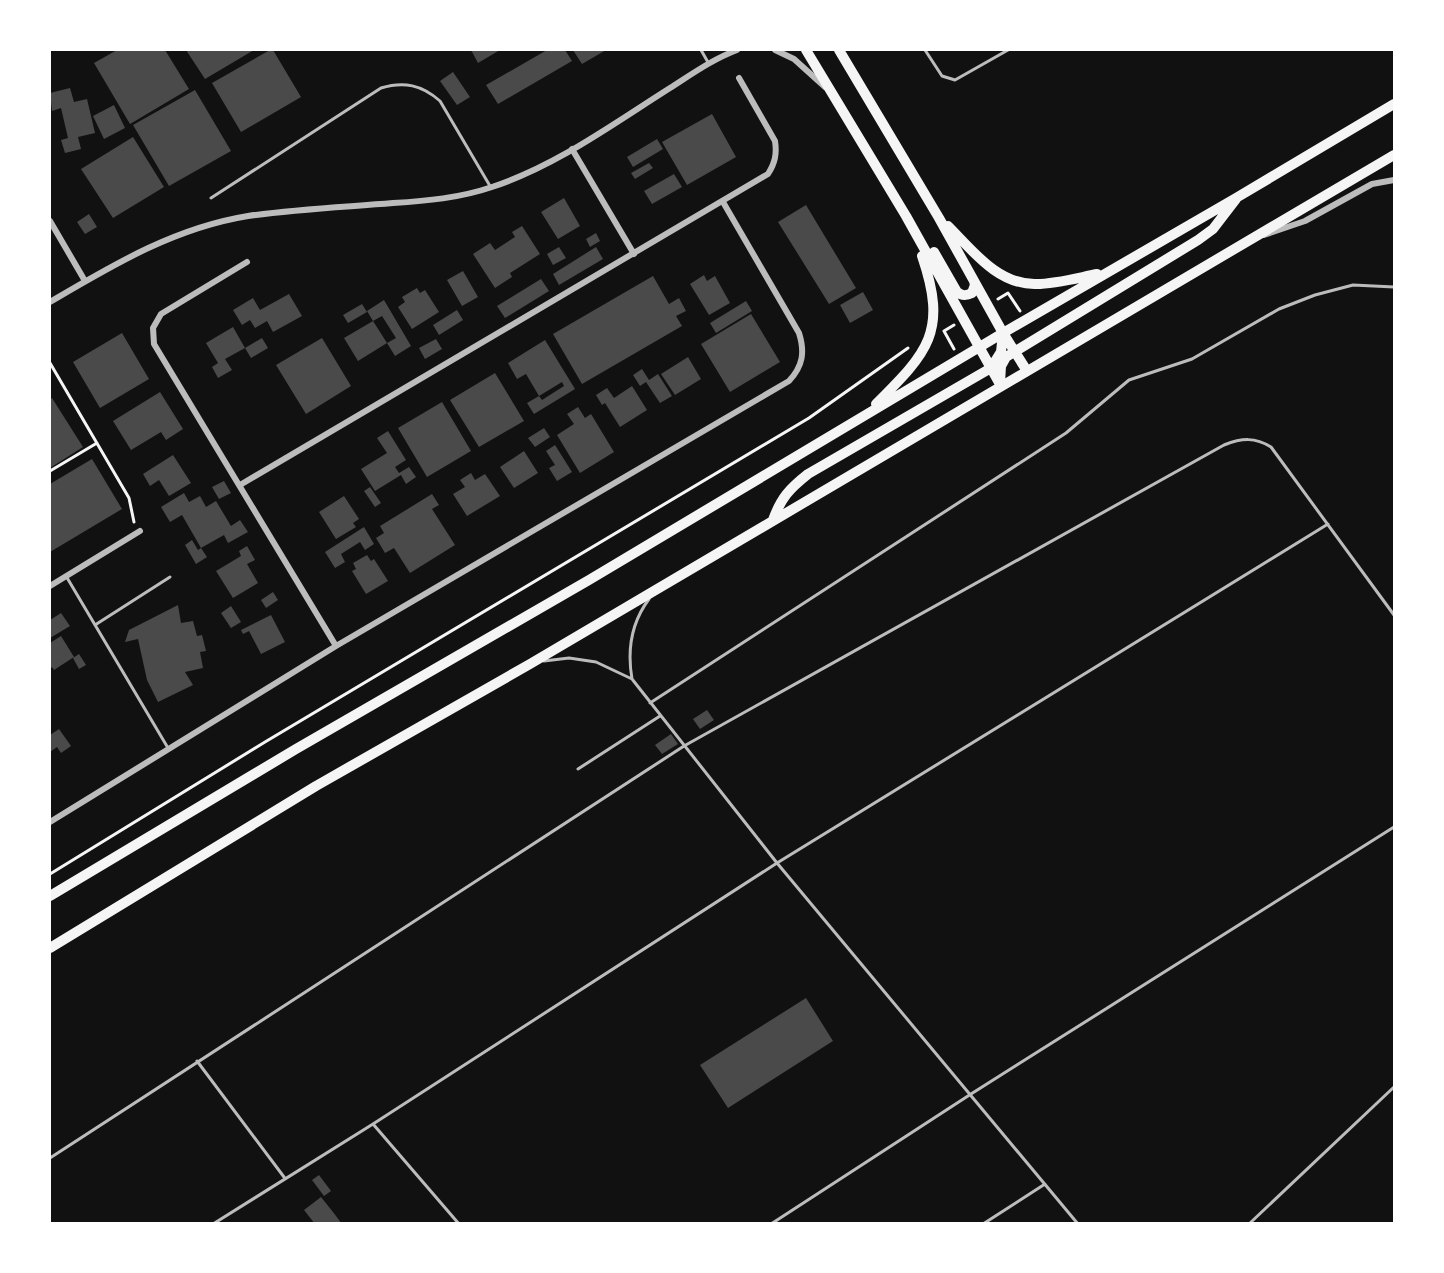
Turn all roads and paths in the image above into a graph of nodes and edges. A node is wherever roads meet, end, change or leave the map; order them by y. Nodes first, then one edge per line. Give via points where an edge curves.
1 (701, 50) edge
2 (737, 50) edge
3 (775, 50) edge
4 (806, 50) edge
5 (839, 50) edge
6 (925, 50) edge
7 (1008, 50) edge
8 (709, 64) junction
9 (739, 78) dead end
10 (830, 92) junction
11 (1395, 104) edge
12 (572, 150) junction
13 (1395, 155) edge
14 (1395, 180) edge
15 (490, 188) junction
16 (211, 198) dead end
17 (1236, 198) junction
18 (723, 202) junction
19 (906, 216) junction
20 (939, 218) junction
21 (50, 221) edge
22 (1252, 238) junction
23 (634, 254) junction
24 (247, 262) dead end
25 (1107, 271) junction
26 (85, 281) junction
27 (974, 281) junction
28 (1395, 287) edge
29 (50, 302) edge
30 (944, 331) dead end
31 (932, 333) junction
32 (1003, 333) junction
33 (913, 345) dead end
34 (980, 348) junction
35 (1014, 351) junction
36 (50, 363) edge
37 (991, 368) junction
38 (1027, 371) junction
39 (1001, 386) junction
40 (863, 417) junction
41 (97, 443) junction
42 (50, 471) edge
43 (240, 485) junction
44 (773, 520) junction
45 (1328, 524) junction
46 (140, 531) dead end
47 (133, 535) junction
48 (66, 576) junction
49 (170, 577) dead end
50 (50, 586) edge
51 (656, 589) junction
52 (1395, 615) edge
53 (95, 625) junction
54 (336, 646) junction
55 (530, 664) junction
56 (633, 679) junction
57 (650, 704) junction
58 (660, 717) junction
59 (684, 746) junction
60 (169, 749) junction
61 (578, 769) dead end
62 (50, 822) edge
63 (1395, 827) edge
64 (777, 863) junction
65 (50, 874) edge
66 (50, 896) edge
67 (50, 948) edge
68 (197, 1061) junction
69 (1395, 1087) edge
70 (971, 1094) junction
71 (373, 1124) junction
72 (50, 1158) edge
73 (284, 1178) junction
74 (1045, 1184) junction
75 (213, 1224) edge
76 (459, 1224) edge
77 (771, 1224) edge
78 (983, 1224) edge
79 (1078, 1224) edge
80 (1249, 1224) edge

1 - 8 lane
2 - 8 street
3 - 10 street via 794,59
4 - 10 main road
5 - 20 main road
6 - 7 lane via 942,76 955,80
8 - 12 street
9 - 18 street via 775,141 777,153 768,174
10 - 19 main road
11 - 17 main road
12 - 15 street
12 - 23 street
13 - 22 main road
14 - 22 street via 1372,184 1305,221
15 - 16 lane via 440,101 406,84 381,88
15 - 26 street via 420,201 223,221 151,245
17 - 25 main road
17 - 35 main road via 1213,229 1198,240
18 - 23 street
18 - 54 street via 799,333 803,357 795,374 781,386
19 - 27 main road via 920,230 957,292 968,295 974,289
19 - 31 main road via 929,278
19 - 34 main road
20 - 25 main road via 1001,275 1024,284 1050,283
20 - 27 main road
21 - 26 street
22 - 38 main road
23 - 43 street
24 - 43 street via 161,314 152,336
25 - 32 main road
26 - 29 street
27 - 32 main road
28 - 57 lane via 1353,285 1315,295 1261,318 1192,359 1129,380 1066,433
30 - 31 path
31 - 40 main road via 917,362
32 - 34 main road
32 - 35 main road
32 - 37 main road via 1001,352
33 - 65 path via 809,418
34 - 37 main road
34 - 40 main road
35 - 38 main road
35 - 39 main road via 1001,366
36 - 41 path
37 - 39 main road
37 - 44 main road via 808,474 780,500
38 - 39 main road
39 - 44 main road
40 - 66 main road
41 - 42 path
41 - 47 path via 132,505
43 - 54 street
44 - 51 main road
45 - 52 lane
45 - 59 lane via 1272,447 1261,441 1237,440
45 - 64 lane
46 - 47 street
47 - 48 street
48 - 50 street
48 - 53 lane
49 - 53 lane
51 - 55 main road
51 - 56 lane via 634,626 629,652
53 - 60 lane
54 - 60 street
55 - 56 lane via 556,659 583,660
55 - 67 main road via 316,786
56 - 57 lane
57 - 58 lane
58 - 59 lane
58 - 61 lane
59 - 64 lane
59 - 68 lane
60 - 62 street
63 - 70 lane
64 - 70 lane
64 - 71 lane
68 - 72 lane
68 - 73 lane
69 - 80 lane
70 - 74 lane
70 - 77 lane
71 - 73 lane
71 - 76 lane
73 - 75 lane
74 - 78 lane
74 - 79 lane

